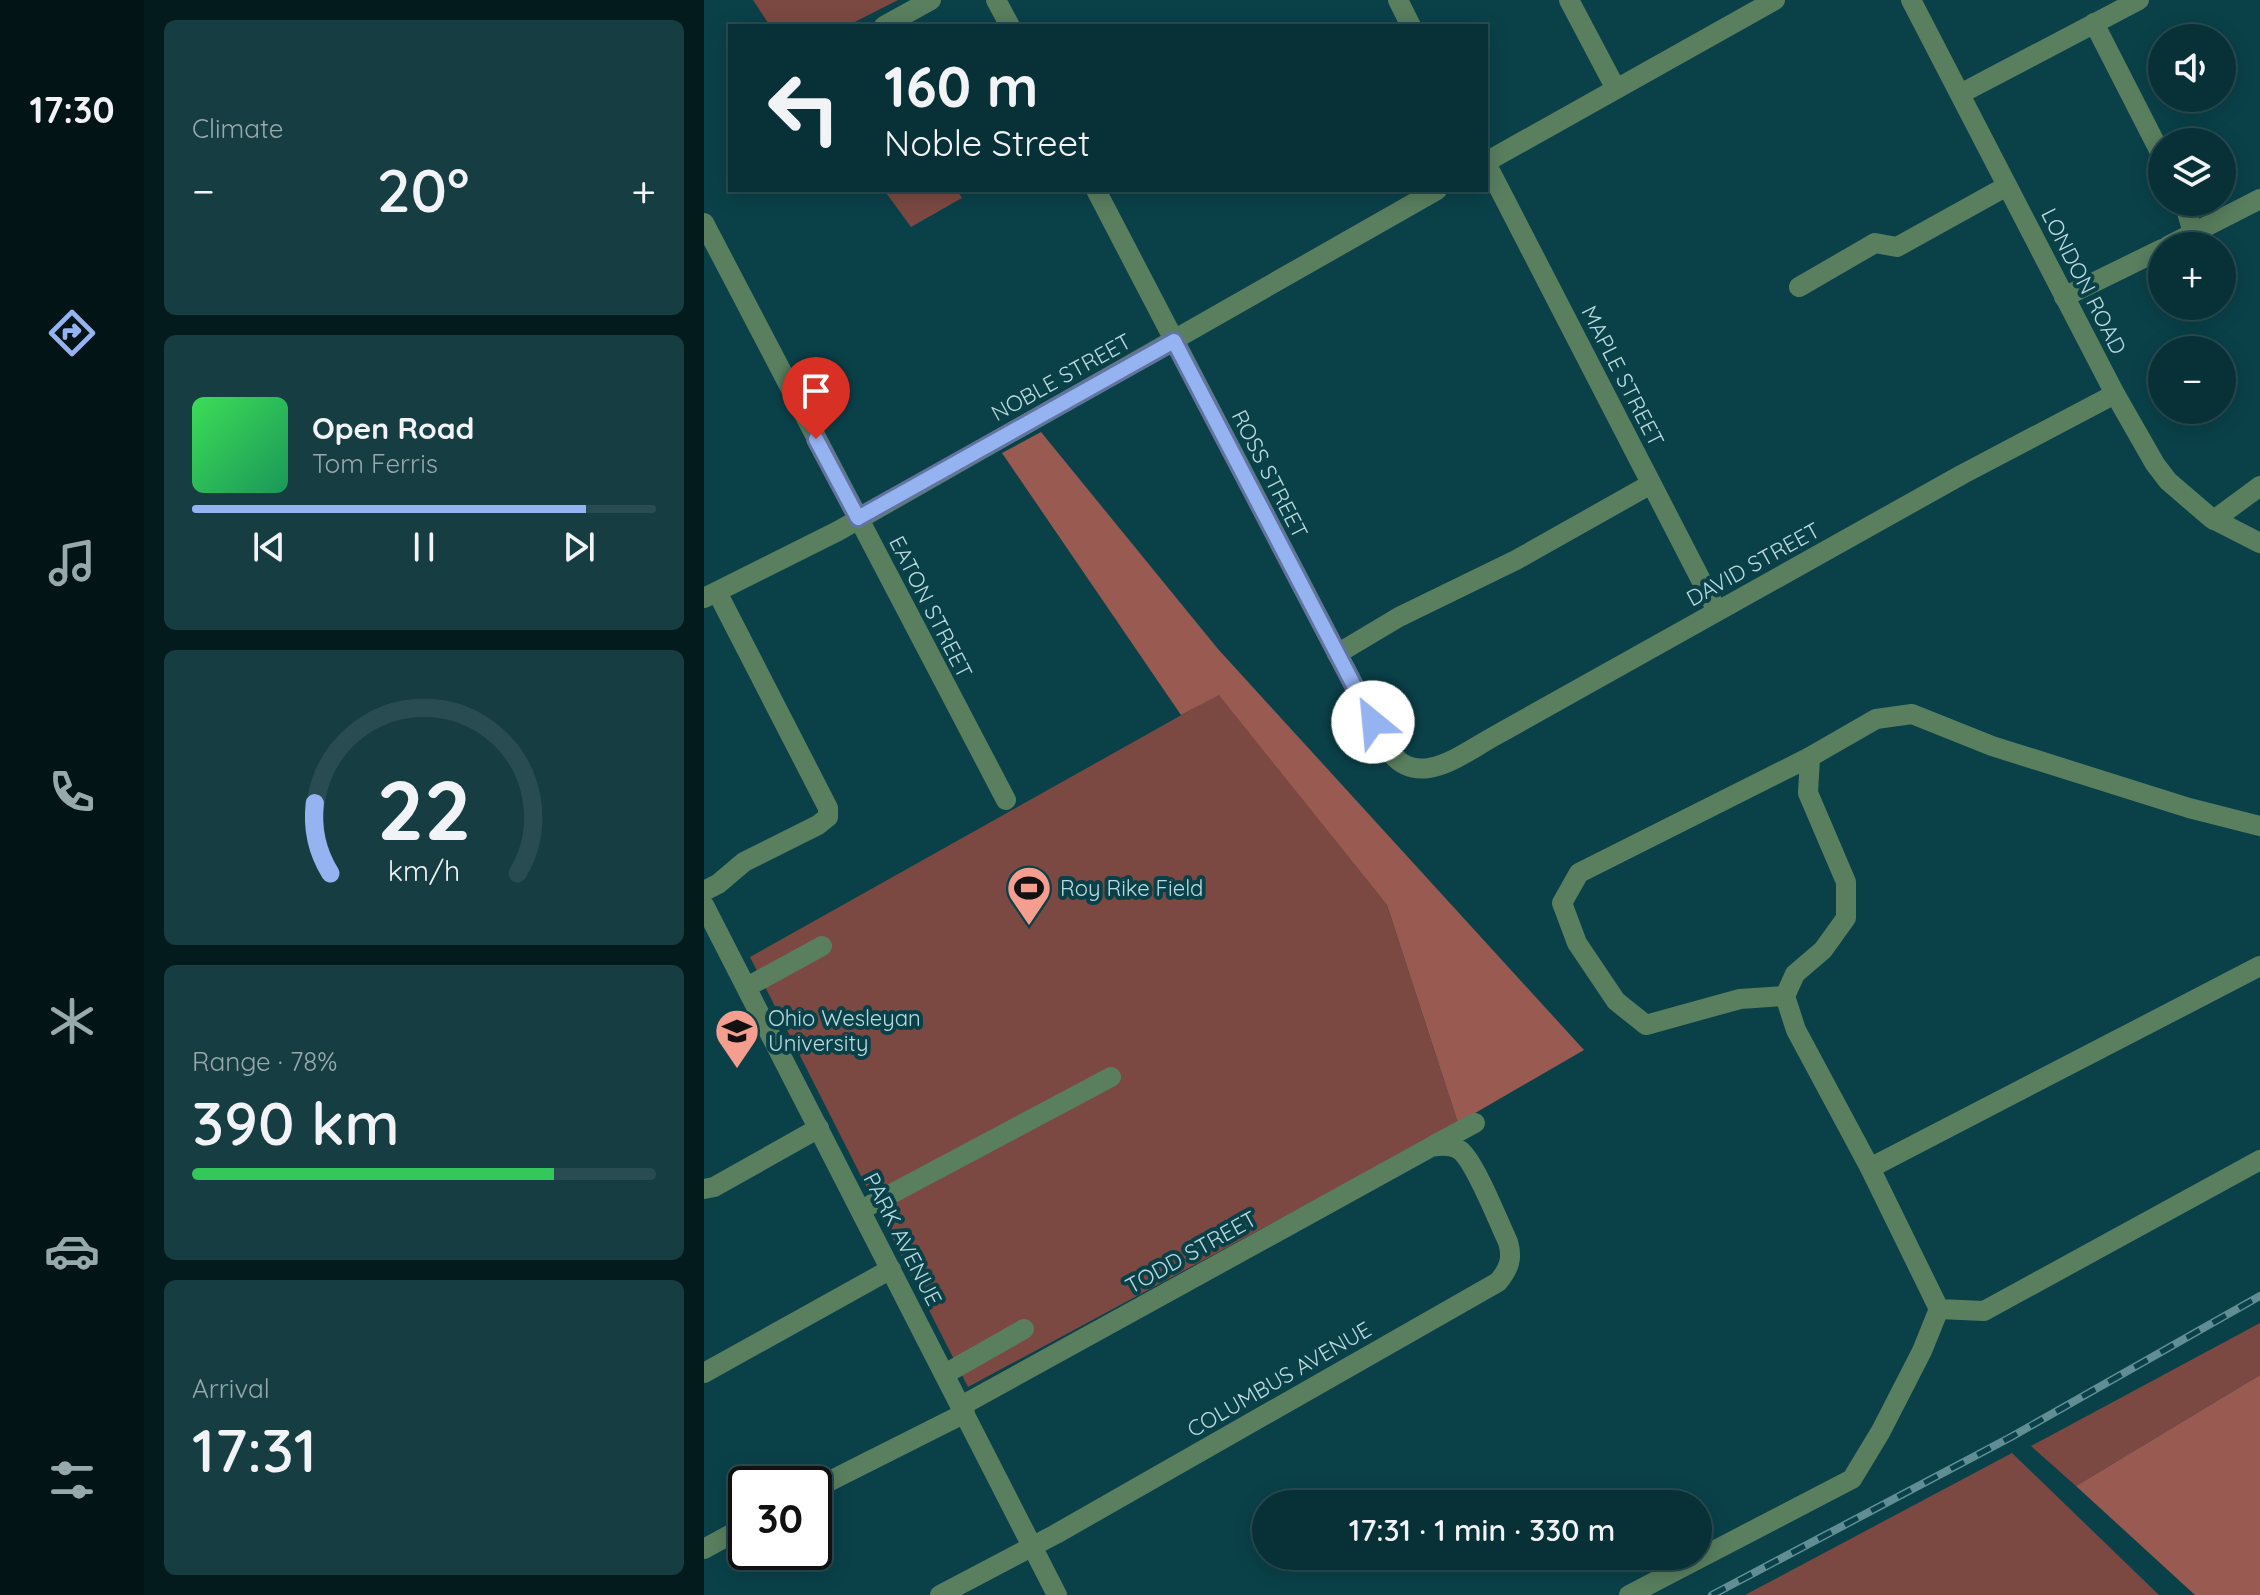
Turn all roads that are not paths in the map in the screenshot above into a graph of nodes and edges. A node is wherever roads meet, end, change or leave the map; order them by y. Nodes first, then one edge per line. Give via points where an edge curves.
1 (931, 0) edge
2 (996, 0) edge
3 (1398, 0) edge
4 (1569, 0) edge
5 (1775, 0) edge
6 (1911, 0) edge
7 (2139, 0) edge
8 (1739, 9) edge
9 (2094, 23) junction
10 (888, 24) edge
11 (1009, 24) edge
12 (1410, 24) edge
13 (1616, 89) junction
14 (1960, 94) junction
15 (2148, 129) edge
16 (1488, 162) edge
17 (1488, 167) edge
18 (2007, 186) junction
19 (1097, 192) edge
20 (1434, 192) edge
21 (2260, 199) edge
22 (704, 223) edge
23 (2195, 232) edge
24 (2148, 256) edge
25 (1799, 287) dead end
26 (2064, 297) junction
27 (1174, 341) junction
28 (2115, 394) junction
29 (1651, 484) junction
30 (2260, 486) edge
31 (858, 518) junction
32 (2214, 520) junction
33 (2260, 543) edge
34 (710, 595) edge
35 (1717, 611) junction
36 (1337, 654) junction
37 (1810, 757) junction
38 (1414, 769) joint
39 (1006, 800) dead end
40 (2260, 826) edge
41 (704, 891) edge
42 (704, 905) edge
43 (822, 946) dead end
44 (2260, 966) edge
45 (747, 987) junction
46 (1785, 996) junction
47 (1111, 1077) dead end
48 (1475, 1123) dead end
49 (819, 1128) junction
50 (1438, 1146) junction
51 (2260, 1160) edge
52 (1870, 1168) junction
53 (704, 1189) edge
54 (861, 1210) junction
55 (891, 1269) junction
56 (1939, 1309) junction
57 (1024, 1329) dead end
58 (704, 1373) edge
59 (945, 1374) junction
60 (963, 1409) junction
61 (832, 1479) edge
62 (728, 1536) edge
63 (1032, 1545) junction
64 (704, 1549) edge
65 (940, 1595) edge
66 (1057, 1595) edge
67 (1629, 1595) edge

1 - 10 street
2 - 11 street
3 - 12 street
4 - 13 street
5 - 8 street
6 - 14 street, LONDON ROAD
7 - 9 street
8 - 13 street
9 - 14 street
9 - 15 street
13 - 16 street
14 - 18 street, LONDON ROAD
17 - 29 street, MAPLE STREET
18 - 25 street via 1897,247 1875,243
18 - 26 street, LONDON ROAD
19 - 27 street, ROSS STREET
20 - 27 street, NOBLE STREET
21 - 23 street
22 - 31 street, EATON STREET
24 - 26 street
26 - 28 street, LONDON ROAD
27 - 31 street, NOBLE STREET
27 - 36 street, ROSS STREET
28 - 32 street, LONDON ROAD via 2168,481
28 - 35 street, DAVID STREET
29 - 35 street, MAPLE STREET
29 - 36 street
30 - 32 street
31 - 34 street, NOBLE STREET
31 - 39 street, EATON STREET
32 - 33 street, LONDON ROAD
34 - 41 street via 828,808 828,817 744,862
35 - 38 street, DAVID STREET via 1435,768
36 - 38 street, ROSS STREET via 1391,755
37 - 40 street via 1876,719 1912,714 2005,751
37 - 46 street via 1808,793 1846,882 1846,918 1823,950 1795,974
37 - 46 street via 1579,873 1562,903 1577,943 1616,1001 1646,1025 1740,999
42 - 45 street, PARK AVENUE
43 - 45 street
44 - 52 street
45 - 49 street, PARK AVENUE
46 - 52 street via 1796,1030
47 - 54 street
48 - 50 street, TODD STREET
49 - 53 street
49 - 54 street, PARK AVENUE
50 - 60 street, TODD STREET
50 - 63 street, COLUMBUS AVENUE via 1460,1151 1468,1160 1508,1242 1510,1264 1498,1282
51 - 56 street via 1984,1311
52 - 56 street
54 - 55 street, PARK AVENUE
55 - 58 street
55 - 59 street, PARK AVENUE
56 - 67 street via 1922,1351 1852,1479
57 - 59 street
59 - 60 street, PARK AVENUE
60 - 61 street, TODD STREET
60 - 63 street, PARK AVENUE
62 - 64 street
63 - 65 street, COLUMBUS AVENUE
63 - 66 street, PARK AVENUE

